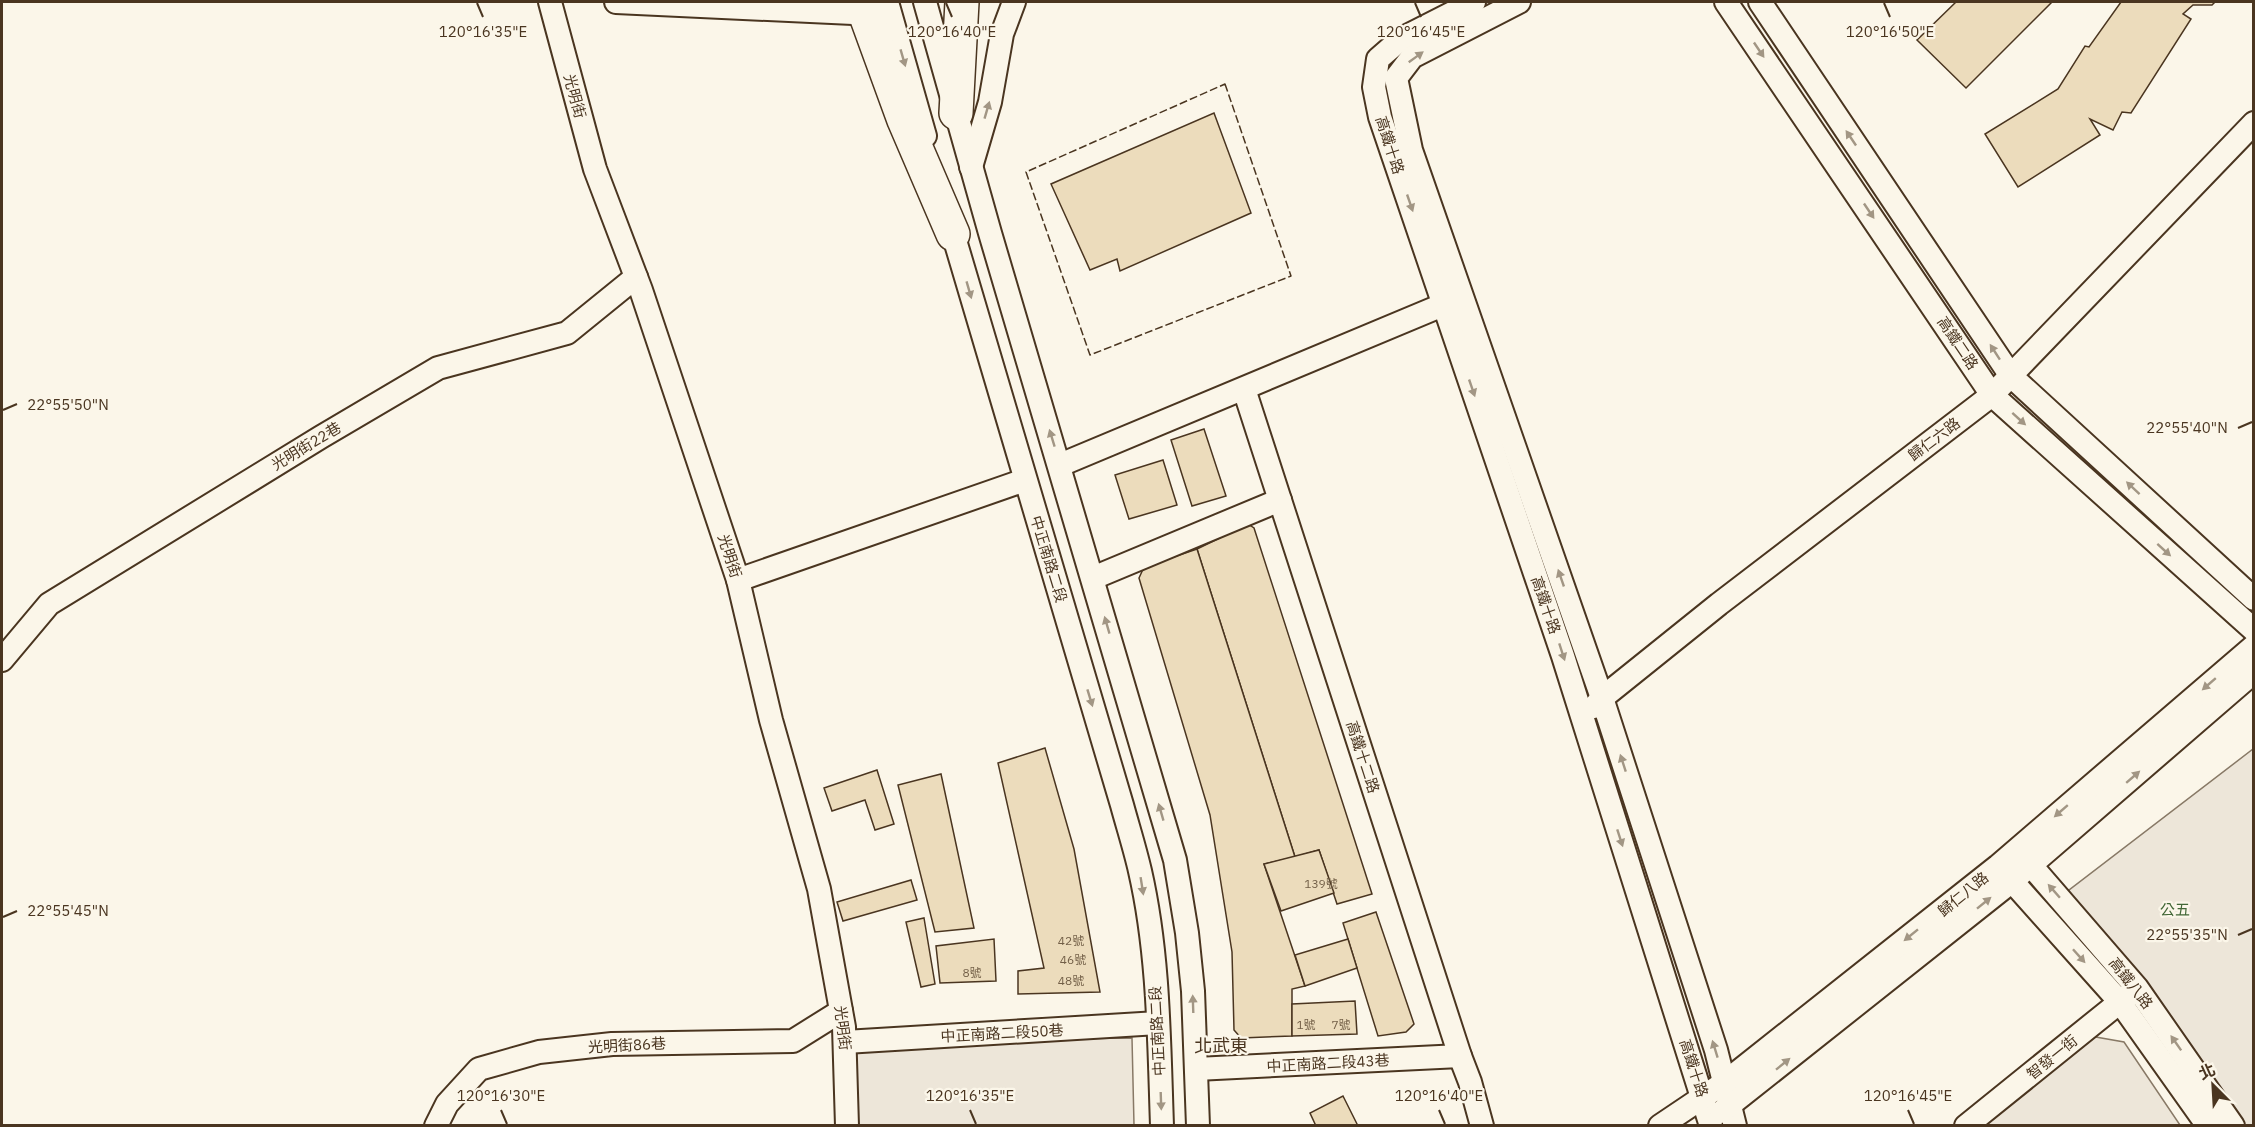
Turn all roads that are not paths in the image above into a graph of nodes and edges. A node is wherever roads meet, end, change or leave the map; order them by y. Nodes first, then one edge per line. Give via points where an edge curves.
1 (550, 2) edge
2 (616, 2) edge
3 (887, 2) edge
4 (925, 2) edge
5 (962, 2) edge
6 (1014, 2) edge
7 (1474, 2) edge
8 (1519, 2) edge
9 (1726, 2) edge
10 (1760, 2) edge
11 (854, 5) edge
12 (956, 113) junction
13 (2253, 123) edge
14 (971, 166) junction
15 (953, 234) junction
16 (636, 277) junction
17 (1454, 300) junction
18 (2011, 376) junction
19 (1244, 389) junction
20 (1992, 395) junction
21 (1060, 465) junction
22 (1025, 480) junction
23 (1280, 501) junction
24 (1093, 578) junction
25 (738, 580) junction
26 (2253, 599) edge
27 (2253, 630) edge
28 (2253, 646) edge
29 (2, 660) edge
30 (2253, 672) edge
31 (1602, 698) junction
32 (1582, 719) junction
33 (2024, 857) junction
34 (2004, 874) junction
35 (2137, 988) junction
36 (2120, 1002) junction
37 (841, 1011) junction
38 (1158, 1023) junction
39 (845, 1042) junction
40 (1460, 1056) junction
41 (1196, 1069) junction
42 (1724, 1083) junction
43 (1704, 1098) junction
44 (1733, 1116) edge
45 (1708, 1124) edge
46 (436, 1125) edge
47 (847, 1125) edge
48 (1162, 1125) edge
49 (1198, 1125) edge
50 (1482, 1125) edge
51 (1660, 1125) edge
52 (1966, 1125) edge
53 (2208, 1125) edge
54 (2233, 1125) edge

1 - 16 street, 光明街 via 595,169
2 - 11 street
3 -> 15 street, 中正南路二段
4 - 12 street
5 - 12 highway
14 -> 6 street via 990,102 1002,34
7 -> 17 street, 高鐵十路 via 1401,39 1378,59 1374,87 1380,117
17 -> 8 street, 高鐵十路 via 1411,150 1396,78 1412,57
9 -> 20 street, 高鐵二路
18 -> 10 street, 高鐵二路
11 - 15 highway via 876,46
12 - 14 street
13 - 18 street, 歸仁六路
21 -> 14 street
15 -> 22 street, 中正南路二段
16 - 25 street, 光明街
16 - 29 street, 光明街22巷 via 567,333 438,368 321,436 49,604
17 - 19 street
31 -> 17 street, 高鐵十路
17 -> 32 street, 高鐵十路
18 - 20 street, 歸仁六路
26 -> 18 street, 高鐵二路
19 - 21 street
19 - 23 street, 高鐵十二路
20 -> 27 street, 高鐵二路
20 - 31 street, 歸仁六路
21 - 24 street
22 - 25 street
22 -> 38 street, 中正南路二段 via 1140,872
23 - 24 street
23 - 40 street, 高鐵十二路
41 -> 24 street via 1193,991 1175,860
25 - 37 street, 光明街 via 771,720 819,889
28 -> 33 street, 歸仁八路
33 -> 30 street, 歸仁八路
31 - 32 street, 歸仁六路
42 -> 31 street, 高鐵十路
32 -> 43 street, 高鐵十路
33 - 34 street, 歸仁八路
35 -> 33 street, 高鐵八路
34 -> 36 street, 高鐵八路
34 -> 42 street, 歸仁八路
44 -> 34 street, 歸仁八路
35 - 36 street, 智發一街
54 -> 35 street, 高鐵八路
36 - 52 street, 智發一街
36 - 53 street, 高鐵八路
37 - 39 street, 光明街
37 - 46 street, 光明街86巷 via 793,1041 612,1044 539,1052 479,1069 447,1104
38 - 39 street, 中正南路二段50巷
38 -> 48 street, 中正南路二段
39 - 47 street, 光明街
40 - 41 street, 中正南路二段43巷
40 - 50 street, 高鐵十二路
41 - 49 street
42 - 43 street, 歸仁八路
42 - 44 street, 高鐵十路
43 - 45 street, 高鐵十路
43 - 51 street, 歸仁八路
44 - 45 street, 歸仁八路

